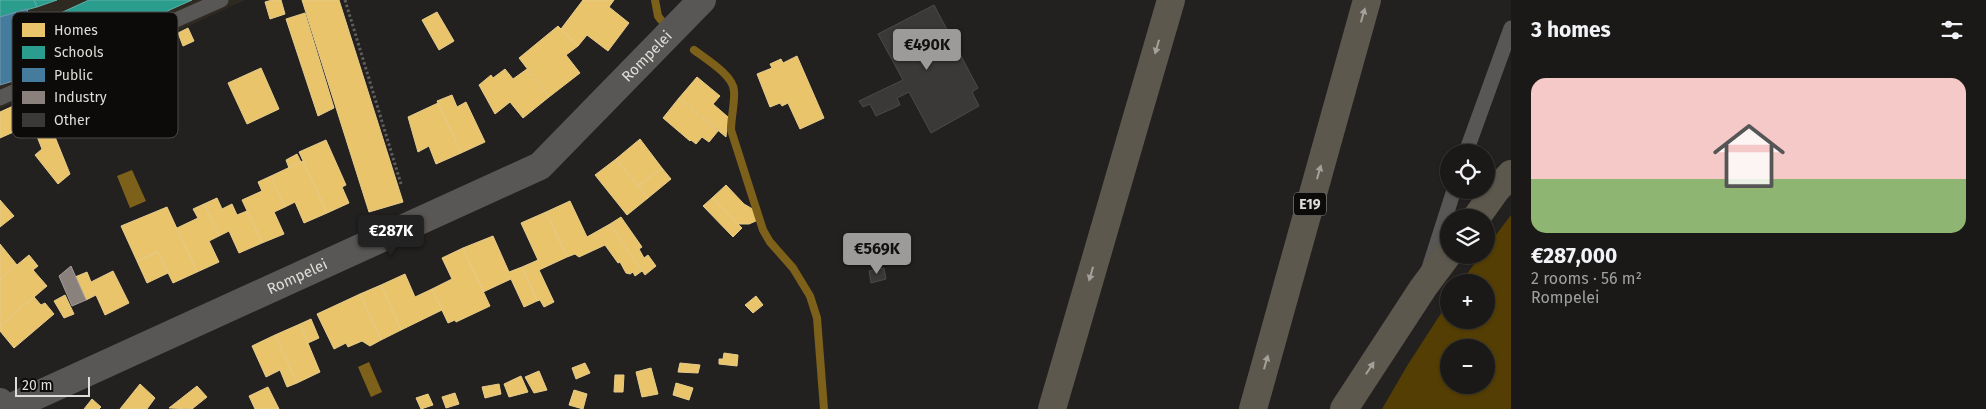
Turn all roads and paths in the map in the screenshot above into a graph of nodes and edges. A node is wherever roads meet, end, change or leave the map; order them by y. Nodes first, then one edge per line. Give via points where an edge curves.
1 (221, 0) edge
2 (345, 0) edge
3 (702, 0) edge
4 (1171, 0) edge
5 (1367, 0) edge
6 (178, 19) edge
7 (1511, 28) edge
8 (12, 93) edge
9 (0, 98) edge
10 (1469, 144) edge
11 (1511, 174) edge
12 (401, 184) dead end
13 (1451, 199) edge
14 (1482, 209) edge
15 (1441, 264) edge
16 (1423, 288) junction
17 (0, 402) edge
18 (6, 409) edge
19 (1052, 409) edge
20 (1253, 409) edge
21 (1344, 409) edge

1 - 6 lane
2 - 12 path
3 - 18 street, Rompelei via 540,166
4 -> 19 highway
20 -> 5 highway, E19
7 - 10 lane
8 - 9 lane
11 - 14 highway
13 - 16 lane
15 - 16 highway
21 -> 16 highway
17 - 18 street

